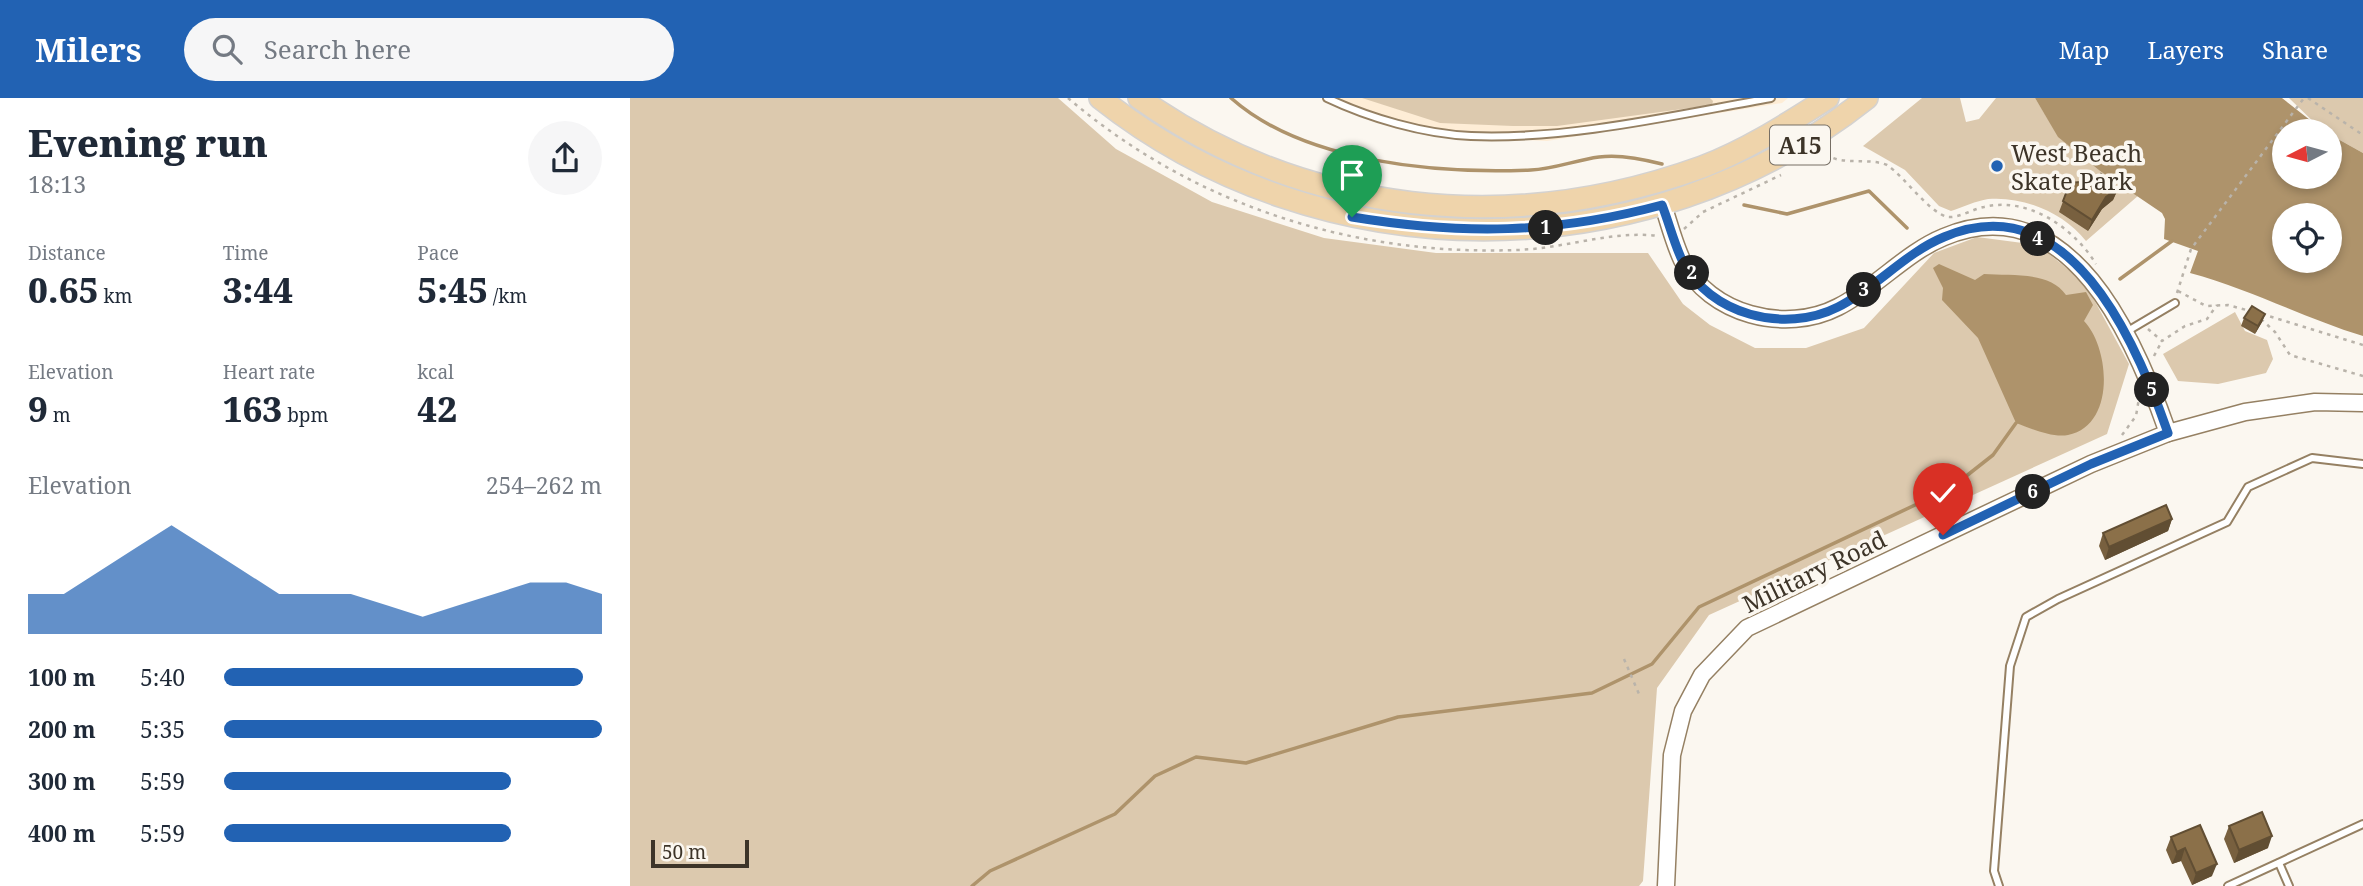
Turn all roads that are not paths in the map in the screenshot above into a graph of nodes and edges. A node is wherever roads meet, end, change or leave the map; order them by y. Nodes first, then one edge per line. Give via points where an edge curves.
1 (1100, 98) edge
2 (1139, 98) edge
3 (1327, 98) edge
4 (1771, 98) edge
5 (1828, 98) edge
6 (1867, 98) edge
7 (1563, 203) junction
8 (1662, 205) junction
9 (2175, 303) road end
10 (2125, 333) junction
11 (2363, 403) edge
12 (2168, 433) junction
13 (2363, 464) edge
14 (2363, 824) edge
15 (2279, 863) junction
16 (1666, 886) edge
17 (1999, 886) edge
18 (2228, 886) edge
19 (2290, 886) edge

1 - 8 main road, A15 via 1142,129 1207,166 1270,193 1352,217 1414,228 1486,232 1588,223
2 - 7 main road, A15 via 1194,134 1251,162 1333,189 1432,206
3 - 4 lane via 1401,124 1469,136 1555,132
5 - 7 main road, A15 via 1748,146 1691,170
6 - 8 main road, A15 via 1800,145 1727,181
7 - 8 main road via 1593,207 1657,196
8 - 10 street via 1683,261 1706,290 1762,318 1787,320 1826,313 1929,243 1955,232 2000,228 2022,231 2064,250 2094,282
9 - 10 lane
10 - 12 street
11 - 12 street, Military Road via 2315,402 2245,412
12 - 16 street, Military Road via 2091,464 1783,610 1731,641 1702,675 1683,711 1672,755
13 - 17 lane via 2312,458 2249,487 2227,522 2026,617 2010,666 1994,871
14 - 15 lane
15 - 18 lane
15 - 19 lane

